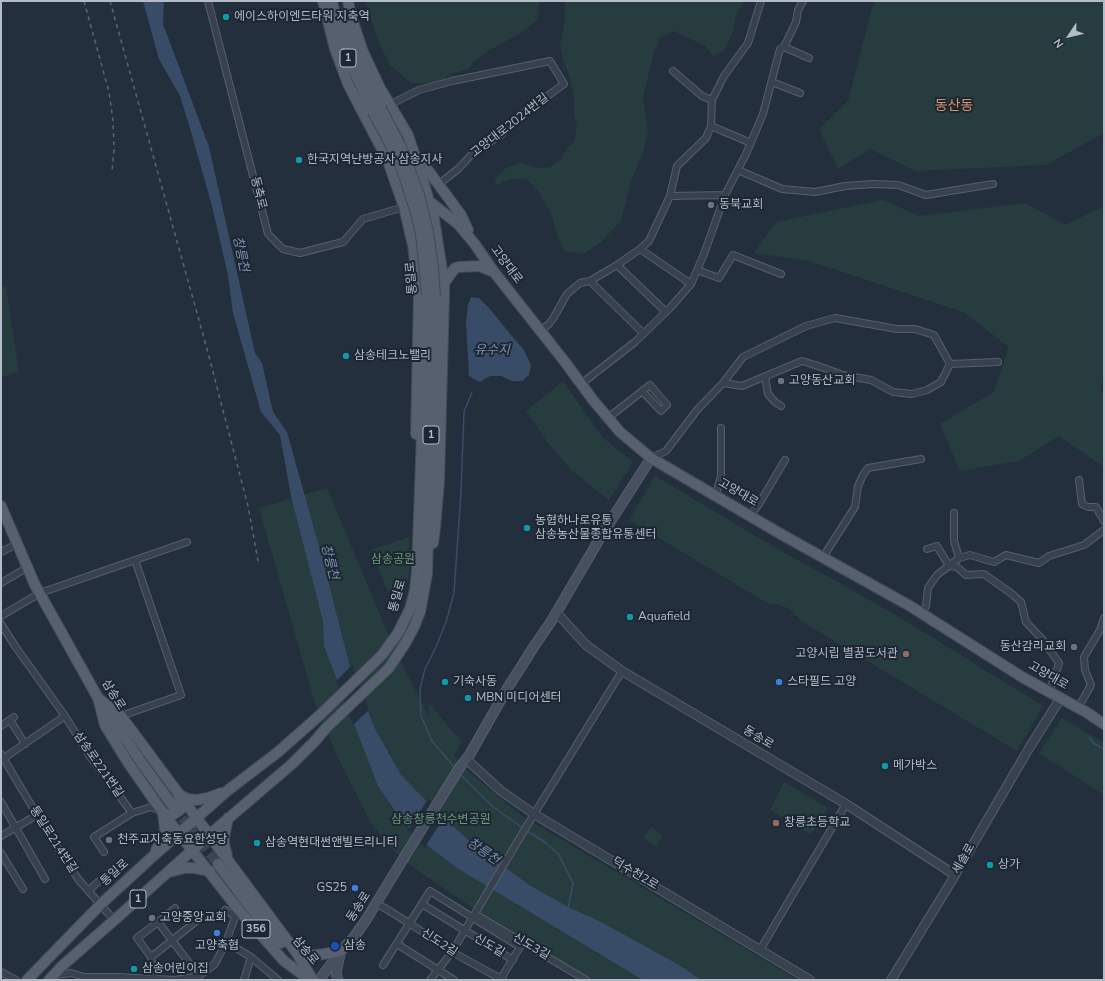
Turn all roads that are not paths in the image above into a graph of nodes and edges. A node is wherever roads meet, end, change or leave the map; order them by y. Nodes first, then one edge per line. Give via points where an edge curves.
1 (208, 1) edge
2 (323, 1) edge
3 (332, 1) edge
4 (341, 1) edge
5 (348, 1) edge
6 (761, 1) edge
7 (803, 1) edge
8 (784, 47) junction
9 (809, 58) dead end
10 (673, 71) dead end
11 (772, 82) junction
12 (800, 93) dead end
13 (712, 100) junction
14 (390, 105) junction
15 (711, 126) junction
16 (406, 132) junction
17 (751, 143) junction
18 (382, 148) junction
19 (414, 151) junction
20 (738, 170) junction
21 (439, 184) junction
22 (993, 184) dead end
23 (725, 195) junction
24 (670, 196) junction
25 (430, 202) junction
26 (404, 207) junction
27 (474, 244) junction
28 (640, 249) junction
29 (617, 265) junction
30 (698, 270) junction
31 (494, 272) junction
32 (781, 274) dead end
33 (590, 281) junction
34 (444, 283) junction
35 (692, 284) junction
36 (431, 295) junction
37 (666, 312) junction
38 (540, 330) junction
39 (643, 334) junction
40 (998, 362) dead end
41 (950, 364) junction
42 (765, 377) junction
43 (722, 382) junction
44 (581, 384) junction
45 (642, 391) dead end
46 (781, 406) dead end
47 (608, 418) junction
48 (721, 428) dead end
49 (651, 458) junction
50 (921, 458) dead end
51 (785, 460) dead end
52 (1079, 480) dead end
53 (716, 495) junction
54 (1, 506) edge
55 (954, 513) dead end
56 (750, 516) junction
57 (4, 521) edge
58 (1104, 521) edge
59 (1104, 530) edge
60 (187, 542) dead end
61 (17, 544) junction
62 (927, 549) dead end
63 (1, 552) edge
64 (823, 557) junction
65 (959, 558) junction
66 (135, 560) junction
67 (949, 566) junction
68 (28, 568) junction
69 (422, 572) junction
70 (1, 583) edge
71 (40, 593) junction
72 (556, 612) junction
73 (922, 613) junction
74 (1, 616) edge
75 (1104, 618) edge
76 (1, 624) edge
77 (622, 671) junction
78 (1049, 692) junction
79 (98, 698) junction
80 (1060, 699) junction
81 (1078, 708) junction
82 (65, 716) junction
83 (121, 716) junction
84 (1104, 724) edge
85 (1, 726) edge
86 (25, 744) junction
87 (2, 756) edge
88 (463, 763) junction
89 (227, 791) junction
90 (177, 794) junction
91 (1, 802) edge
92 (152, 802) junction
93 (846, 804) junction
94 (173, 806) tunnel mouth
95 (132, 813) junction
96 (163, 813) junction
97 (534, 814) junction
98 (37, 815) junction
99 (196, 818) junction
100 (228, 818) junction
101 (15, 827) junction
102 (180, 833) junction
103 (209, 834) junction
104 (1, 836) edge
105 (192, 849) junction
106 (1, 852) edge
107 (104, 852) dead end
108 (151, 858) junction
109 (223, 861) junction
110 (114, 868) dead end
111 (210, 872) junction
112 (165, 874) junction
113 (955, 875) junction
114 (45, 879) dead end
115 (23, 889) dead end
116 (89, 890) junction
117 (101, 904) junction
118 (375, 904) junction
119 (422, 904) junction
120 (175, 908) dead end
121 (225, 910) dead end
122 (237, 913) junction
123 (204, 915) dead end
124 (473, 916) junction
125 (114, 920) junction
126 (158, 922) junction
127 (409, 923) junction
128 (464, 931) junction
129 (172, 940) junction
130 (226, 942) junction
131 (397, 944) junction
132 (341, 950) junction
133 (760, 950) junction
134 (296, 952) junction
135 (452, 952) junction
136 (151, 957) junction
137 (251, 957) junction
138 (513, 960) junction
139 (384, 965) dead end
140 (437, 970) junction
141 (1, 972) edge
142 (199, 976) junction
143 (50, 978) edge
144 (154, 978) junction
145 (83, 979) edge
146 (501, 979) edge
147 (16, 980) edge
148 (27, 980) edge
149 (244, 980) edge
150 (278, 980) edge
151 (312, 980) edge
152 (319, 980) edge
153 (338, 980) edge
154 (430, 980) edge
155 (454, 980) edge
156 (586, 980) edge
157 (810, 980) edge
158 (891, 980) edge

1 - 26 street, 동축로 via 268,234 283,249 300,253 343,242 363,219
2 - 18 main road via 348,84
3 - 36 main road, 통일로 / 1, bridge via 353,71 407,184 421,234
4 - 36 main road, 통일로 / 1, bridge via 358,57 402,149 419,195 433,267
5 - 14 main road via 363,52
6 - 13 street via 748,43 724,76
7 - 8 street
8 - 9 street
8 - 11 street via 780,49
10 - 13 street via 702,96
11 - 12 street
11 - 17 street
13 - 15 street
14 - 16 main road
14 - 21 street, 고양대로2024번길 via 419,90 550,61 564,84 518,118 501,135 475,151
15 - 17 street
15 - 24 street via 706,138 677,166
16 - 18 main road via 404,143 397,149
16 - 19 main road
17 - 20 street
18 - 26 main road
19 - 21 main road
19 - 25 main road
20 - 22 street via 782,188 814,192 873,184 898,185 926,195
20 - 23 street
21 - 27 main road via 461,215
23 - 24 street
23 - 30 street
24 - 28 street via 649,241
25 - 26 main road
25 - 27 main road, 고양대로 via 458,224
25 - 34 main road
26 - 69 main road via 413,245 419,294 414,481
27 - 31 main road, 고양대로
28 - 29 street
28 - 35 street
29 - 33 street
29 - 37 street
30 - 32 street via 719,278 733,255
30 - 35 street
31 - 34 main road via 479,266 459,267 455,268
31 - 38 main road, 고양대로
33 - 38 street via 580,283 567,294 549,324
33 - 39 street
34 - 69 main road via 436,528
35 - 37 street
36 - 69 main road, 통일로 / 1
37 - 39 street
38 - 44 main road, 고양대로
39 - 44 street
40 - 41 street
41 - 42 street via 941,382 927,390 912,394 893,392 871,380 843,375 802,361
41 - 43 street via 934,335 915,329 897,330 836,318 806,326 742,358
42 - 43 street via 742,386
42 - 46 street via 768,394
43 - 49 street via 666,451
44 - 47 main road, 고양대로
45 - 47 street
47 - 49 main road, 고양대로 via 620,432
48 - 53 street via 721,476
49 - 53 main road, 고양대로
49 - 72 main road
50 - 64 street via 868,468 858,486 855,507
51 - 56 street
52 - 58 street via 1082,504 1088,507 1096,506
53 - 56 main road, 고양대로
54 - 57 main road, 삼송로
55 - 65 street via 954,541
56 - 64 main road, 고양대로
57 - 61 main road, 삼송로
59 - 65 street via 1084,545 1049,556 1039,563 1006,555 994,562 970,555
60 - 66 street
61 - 63 street
61 - 68 main road, 삼송로
62 - 67 street via 937,546
64 - 73 main road, 고양대로
65 - 67 street
66 - 71 street
66 - 83 street via 181,695
67 - 73 street via 937,575 928,588 926,606
67 - 78 street via 957,567 966,575 984,574 1021,602 1026,622 1059,663
68 - 70 street
68 - 71 main road, 삼송로
69 - 89 main road, 통일로 / 1 via 410,609 398,633 382,655 278,752
69 - 100 main road, 통일로 / 1 via 424,593 414,627 389,668 292,764
71 - 74 street
71 - 79 main road, 삼송로
72 - 77 street, 동송로 via 586,644
72 - 88 main road
73 - 78 main road, 고양대로
75 - 81 street via 1084,657 1085,670 1091,685
76 - 82 street, 삼송로221번길
77 - 93 street, 동송로
77 - 97 street, 신도길
78 - 80 main road, 고양대로
79 - 83 main road
79 - 92 main road via 105,725
79 - 94 main road, 삼송로
80 - 81 main road, 고양대로
80 - 113 street, 세솔로
81 - 84 main road, 고양대로
82 - 86 street
82 - 95 street, 삼송로221번길 via 89,755
83 - 90 main road
85 - 86 street via 12,718
86 - 87 street
87 - 98 street, 통일로214번길
88 - 97 street, 덕수천2로
88 - 118 main road, 동송로
89 - 90 main road via 196,800
89 - 99 main road, 통일로 / 1
90 - 96 main road via 183,806 174,814
90 - 99 main road, 356
91 - 101 street
92 - 95 street
92 - 96 main road
93 - 113 street, 동송로
93 - 133 street
95 - 107 street via 94,837
96 - 102 main road, 356
96 - 108 main road via 165,830 162,841
97 - 124 street, 신도길
97 - 133 street, 덕수천2로
98 - 101 street
98 - 116 street, 통일로214번길 via 78,879
99 - 102 main road, 통일로 / 1
99 - 103 main road, 356
100 - 103 main road, 통일로 / 1
100 - 109 main road
101 - 104 street
101 - 114 street
102 - 105 main road, 356
102 - 108 main road, 통일로 / 1
103 - 105 main road, 통일로 / 1
103 - 109 main road, 356
105 - 111 main road, 356
105 - 112 main road, 통일로 / 1
106 - 115 street
108 - 117 main road, 통일로 / 1
109 - 111 main road via 215,859 211,862
109 - 134 main road, 356
109 - 151 main road, 삼송로 via 247,903
110 - 116 street
111 - 112 main road via 184,868
111 - 122 main road, 356
112 - 125 main road, 통일로 / 1
113 - 158 street, 세솔로
116 - 117 street, 통일로214번길
117 - 125 street, 통일로214번길
117 - 148 main road, 통일로 / 1
118 - 127 street, 신도2길
118 - 132 main road, 동송로 via 354,937
119 - 124 street, 신도3길 via 430,891
119 - 127 street
119 - 128 street, 신도길
120 - 126 street
121 - 122 street
122 - 130 street
122 - 151 main road, 356 via 284,961
123 - 129 street
124 - 128 street, 신도길
124 - 138 street, 신도3길 via 520,947
124 - 156 street, 신도3길
125 - 143 main road, 통일로 / 1
126 - 129 street
126 - 136 street via 137,938
127 - 131 street
127 - 135 street, 신도2길
128 - 135 street, 신도길
128 - 138 street, 신도길
129 - 136 street
129 - 142 street
130 - 137 street
130 - 142 street via 214,964
131 - 139 street
131 - 140 street
132 - 134 main road via 309,956
132 - 152 main road, 동송로
132 - 153 main road via 336,973
133 - 157 street, 덕수천2로
134 - 151 main road, 356
135 - 140 street, 신도길
135 - 146 street, 신도2길
136 - 144 street
137 - 149 street
137 - 150 street
138 - 146 street
140 - 154 street, 신도길
140 - 155 street
141 - 147 street
142 - 144 street via 174,980
143 - 145 street via 71,973
144 - 145 street

